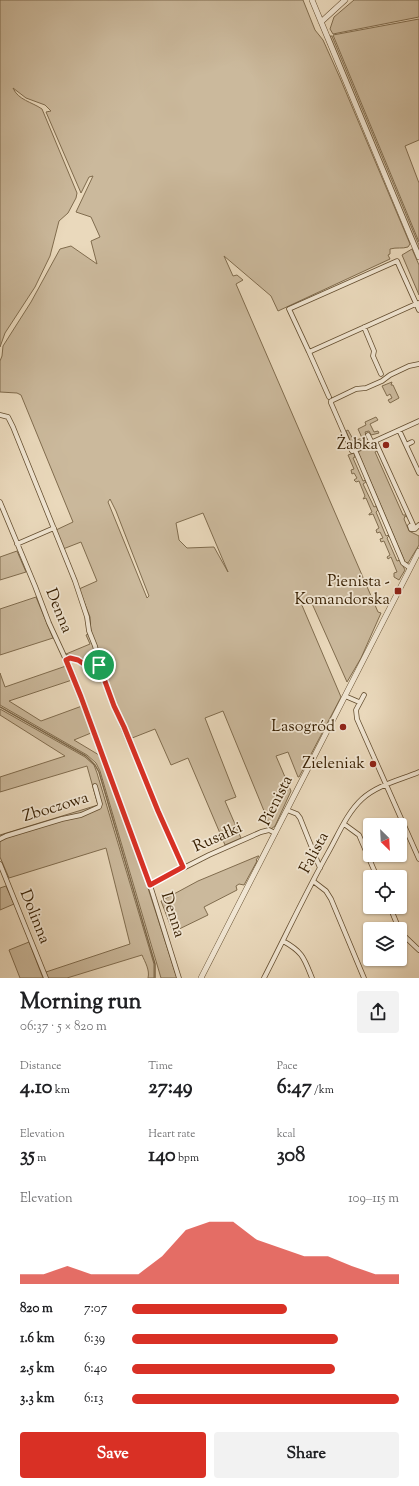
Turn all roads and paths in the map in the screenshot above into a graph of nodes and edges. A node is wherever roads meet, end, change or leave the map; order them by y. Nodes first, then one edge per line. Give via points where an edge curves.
1 (312, 0) edge
2 (345, 0) edge
3 (321, 22) junction
4 (419, 257) edge
5 (418, 304) edge
6 (419, 310) edge
7 (364, 327) junction
8 (309, 352) junction
9 (419, 364) edge
10 (381, 374) dead end
11 (329, 397) dead end
12 (0, 415) edge
13 (419, 421) edge
14 (399, 430) junction
15 (368, 435) dead end
16 (373, 442) junction
17 (412, 442) dead end
18 (406, 445) junction
19 (355, 450) junction
20 (419, 473) edge
21 (0, 502) edge
22 (419, 525) edge
23 (410, 526) dead end
24 (54, 528) junction
25 (415, 529) junction
26 (17, 544) junction
27 (419, 551) edge
28 (410, 568) junction
29 (66, 660) junction
30 (99, 665) junction
31 (364, 695) dead end
32 (345, 696) junction
33 (359, 702) junction
34 (419, 772) edge
35 (387, 785) junction
36 (95, 786) dead end
37 (287, 810) junction
38 (344, 824) junction
39 (275, 833) junction
40 (0, 839) edge
41 (419, 859) edge
42 (0, 864) edge
43 (183, 867) junction
44 (320, 868) junction
45 (374, 870) edge
46 (313, 880) junction
47 (150, 885) junction
48 (407, 938) edge
49 (282, 942) junction
50 (419, 950) edge
51 (46, 978) edge
52 (180, 978) edge
53 (202, 978) edge
54 (264, 978) edge
55 (312, 978) edge
56 (364, 978) edge

1 - 3 street
2 - 3 street
3 - 4 street
5 - 6 street
5 - 7 street
5 - 8 street via 397,261 289,309
7 - 8 street
7 - 10 street
8 - 11 street
9 - 19 street via 409,366 390,374 382,381 356,389 331,401 330,404 351,449
12 - 24 street via 10,419
13 - 14 street
14 - 16 street
14 - 18 street
15 - 16 street
16 - 19 street
16 - 25 street
17 - 18 street
18 - 20 street
19 - 28 street via 403,563
21 - 26 street, Denna
22 - 25 street
23 - 25 street via 411,529
24 - 26 street
24 - 30 street via 87,617
26 - 29 street, Denna
27 - 28 street, Pienista
28 - 32 street, Pienista
29 - 30 street via 73,658 84,664
29 - 47 street, Denna
30 - 43 street
31 - 33 street
32 - 33 street
32 - 37 street, Pienista
33 - 35 street via 356,710 357,719
34 - 35 street, Falista
35 - 38 street, Falista via 363,798
35 - 41 street
36 - 40 street, Zboczowa via 99,807 81,815
37 - 39 street, Pienista
37 - 44 street via 300,818
38 - 44 street, Falista
38 - 45 street via 359,835
39 - 43 street, Rusałki via 265,831
39 - 53 street, Pienista
42 - 51 street, Dolinna
43 - 47 street, Rusałki
44 - 46 street, Falista
46 - 49 street, Falista
46 - 56 street via 331,899
47 - 52 street, Denna
48 - 50 street
49 - 54 street, Falista
49 - 55 street via 302,955

